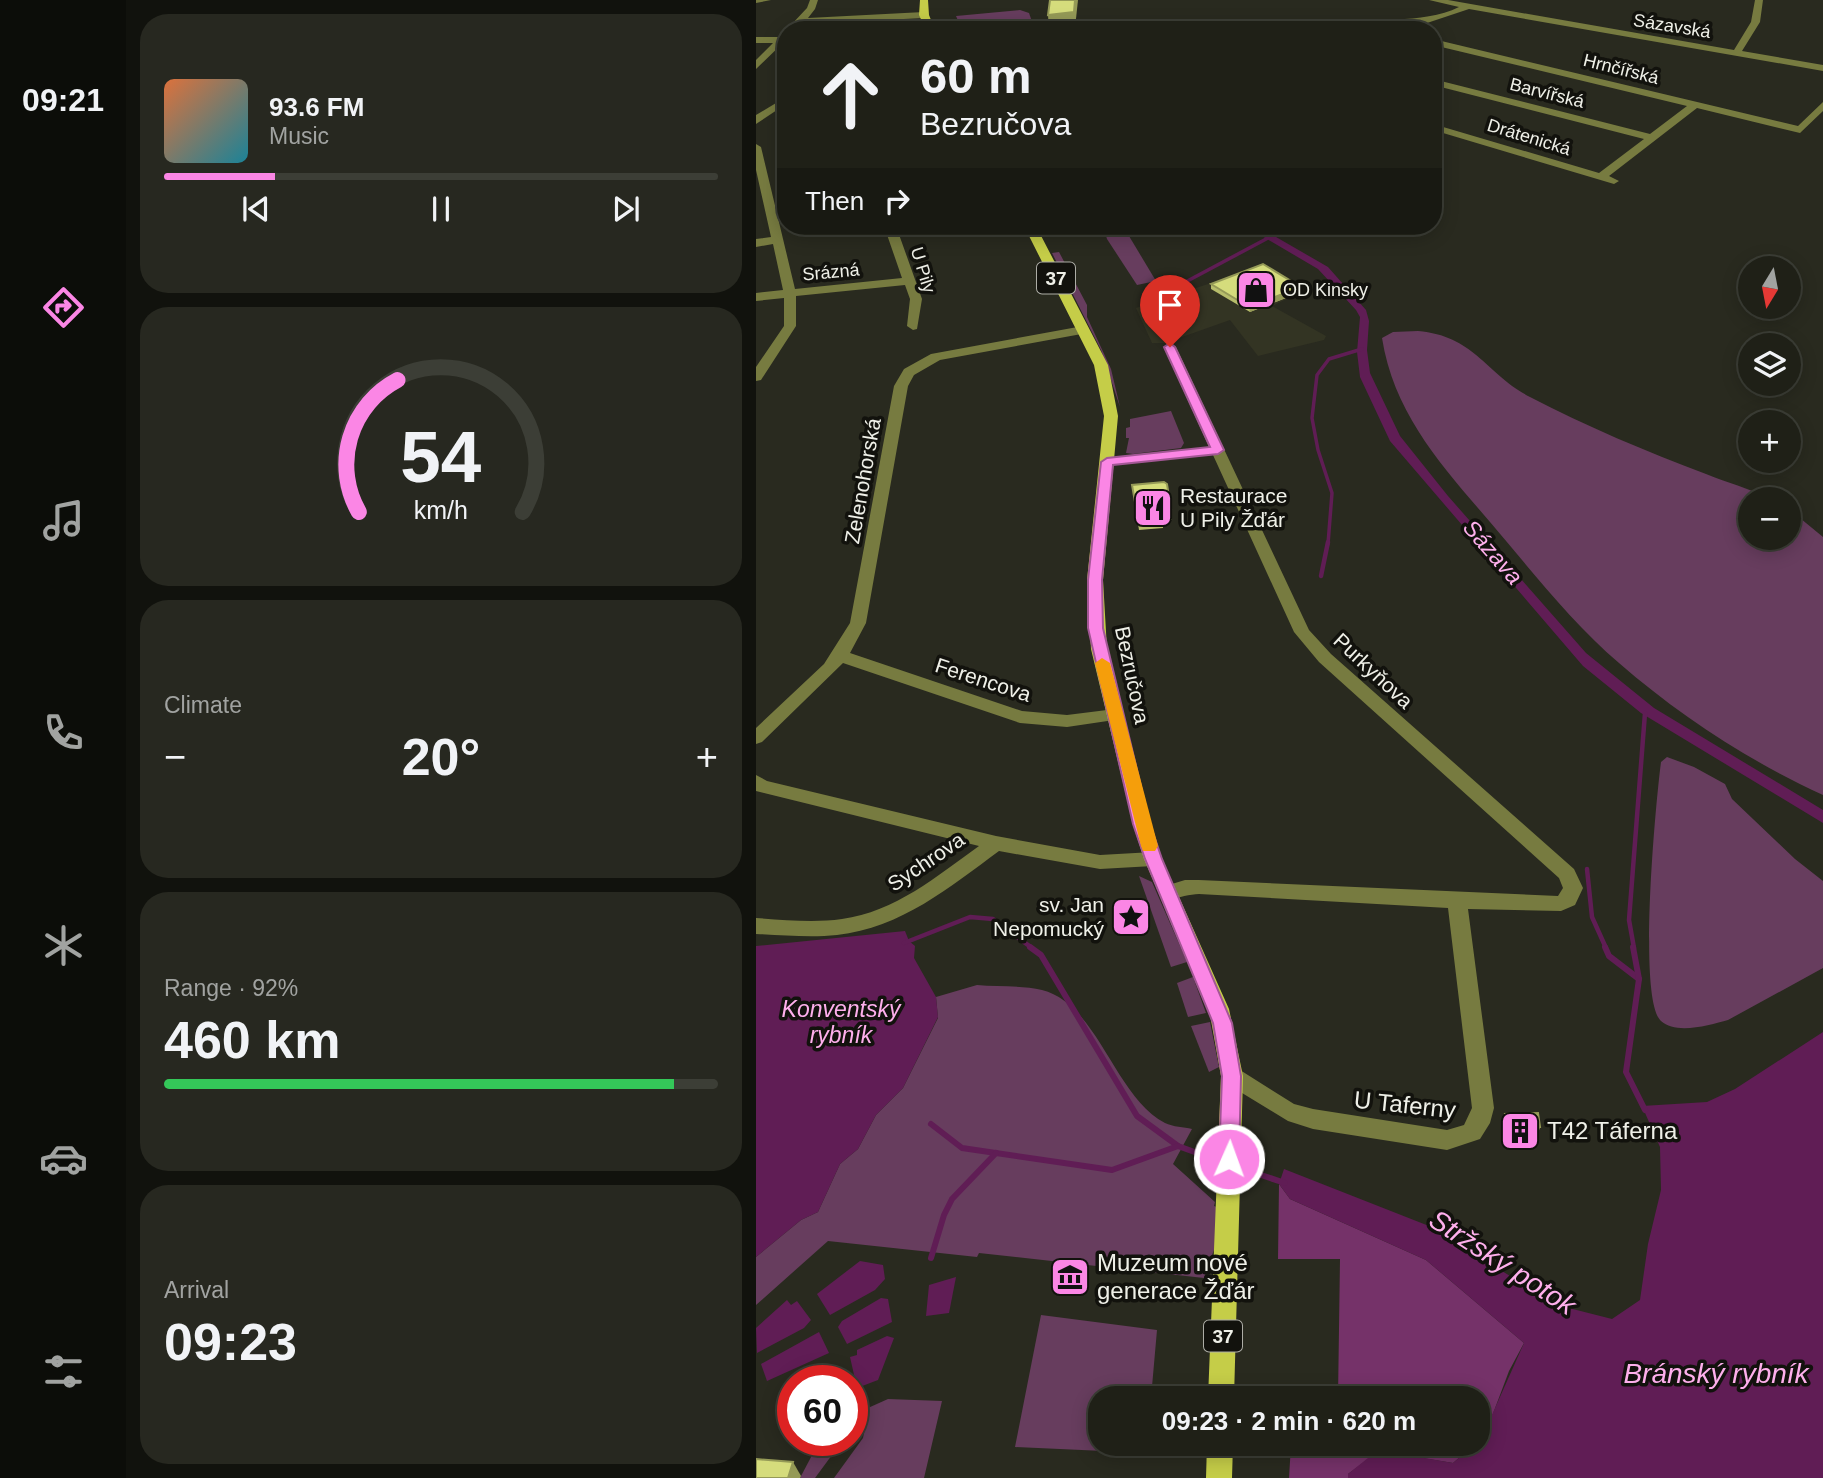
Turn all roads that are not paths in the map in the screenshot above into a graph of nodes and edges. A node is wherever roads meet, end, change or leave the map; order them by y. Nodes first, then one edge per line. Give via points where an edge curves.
1 (756, 0) edge
2 (767, 0) edge
3 (814, 0) edge
4 (924, 0) edge
5 (1433, 0) edge
6 (1476, 0) edge
7 (1759, 0) edge
8 (1466, 7) junction
9 (924, 15) junction
10 (849, 19) joint
11 (800, 21) edge
12 (816, 21) edge
13 (927, 21) edge
14 (1425, 21) edge
15 (777, 38) edge
16 (756, 40) edge
17 (777, 43) edge
18 (1442, 44) edge
19 (1736, 53) junction
20 (756, 66) edge
21 (1823, 68) edge
22 (1442, 84) edge
23 (777, 105) edge
24 (1695, 105) junction
25 (1823, 105) edge
26 (756, 121) edge
27 (1442, 130) edge
28 (1652, 138) junction
29 (756, 147) edge
30 (1601, 177) junction
31 (1614, 181) dead end
32 (760, 185) edge
33 (893, 235) edge
34 (1035, 235) edge
35 (778, 240) junction
36 (756, 243) edge
37 (909, 281) junction
38 (790, 294) junction
39 (756, 297) edge
40 (912, 326) dead end
41 (1083, 330) junction
42 (1170, 347) dead end
43 (756, 377) edge
44 (1218, 450) junction
45 (1107, 462) junction
46 (840, 656) junction
47 (1115, 715) junction
48 (756, 738) edge
49 (756, 781) edge
50 (996, 843) junction
51 (1153, 859) junction
52 (1169, 892) junction
53 (1457, 901) junction
54 (756, 926) edge
55 (1232, 1076) junction
56 (1222, 1386) edge
57 (1220, 1456) edge
58 (1219, 1478) edge

1 - 2 street
3 - 11 street
4 - 9 main road
5 - 8 street, Sázavská
6 - 8 street
7 - 19 street via 1758,17
8 - 14 street
8 - 19 street, Sázavská
9 - 10 street
9 - 13 main road
10 - 12 street
15 - 16 street
17 - 20 street
18 - 24 street, Hrnčířská
19 - 21 street, Sázavská
22 - 28 street, Barvířská
23 - 26 street
24 - 25 street, Hrnčířská via 1800,130
24 - 28 street
27 - 30 street, Drátenická
28 - 30 street
29 - 32 street
30 - 31 street, Drátenická
32 - 35 street
33 - 37 street, U Pily
34 - 41 main road, Bezručova / 37
35 - 36 street
35 - 38 street
37 - 38 street, Srázná
37 - 40 street, U Pily via 916,299
38 - 39 street, Srázná
38 - 43 street via 790,326
41 - 45 main road, Bezručova / 37 via 1101,365 1109,398
41 - 46 street, Zelenohorská via 936,357 909,372 901,386 861,614
42 - 44 street, Purkyňova
44 - 45 street
44 - 53 street, Purkyňova via 1302,632 1571,882 1572,895 1561,904
45 - 47 main road, Bezručova / 37 via 1095,609
46 - 47 street, Ferencova via 1020,717 1074,723
46 - 48 street, Zelenohorská
47 - 51 main road, Bezručova / 37
49 - 50 street, Sychrova via 761,786
50 - 51 street, Sychrova via 1100,862
50 - 54 street, Sychrova via 925,895 872,920 824,928
51 - 52 main road, Bezručova / 37
52 - 53 street via 1199,887
52 - 55 main road, Bezručova / 37 via 1219,1010
53 - 55 street, U Taferny via 1483,1108 1479,1125 1467,1138 1447,1140 1313,1119 1288,1112
55 - 56 main road, 37
57 - 58 main road

